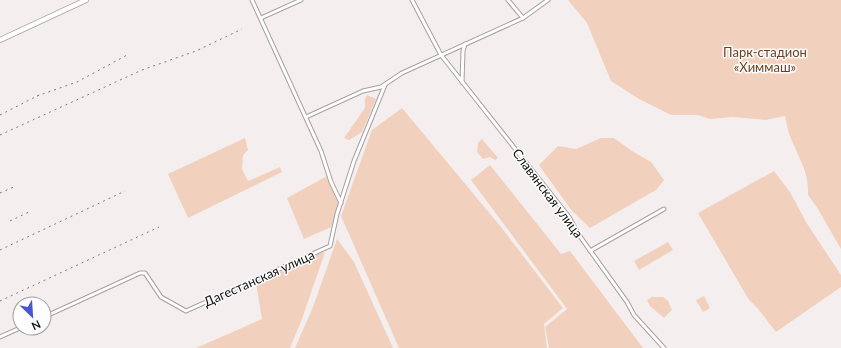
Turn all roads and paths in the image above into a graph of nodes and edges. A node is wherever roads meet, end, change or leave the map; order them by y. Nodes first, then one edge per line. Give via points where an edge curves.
1 (86, 0) edge
2 (252, 0) edge
3 (301, 0) edge
4 (412, 0) edge
5 (508, 0) edge
6 (548, 0) edge
7 (261, 18) junction
8 (523, 18) junction
9 (0, 40) edge
10 (465, 44) junction
11 (441, 55) junction
12 (462, 83) junction
13 (386, 85) junction
14 (306, 117) junction
15 (341, 203) junction
16 (664, 210) dead end
17 (590, 251) junction
18 (52, 313) edge
19 (12, 332) edge
20 (0, 337) edge
21 (664, 348) edge

1 - 9 main road
2 - 7 street
3 - 7 street
4 - 11 street, Славянская улица
5 - 8 street
6 - 8 street
7 - 14 street
8 - 10 street
10 - 11 street
10 - 12 street
11 - 12 street, Славянская улица
11 - 13 street via 397,76
12 - 17 street, Славянская улица via 569,217
13 - 14 street via 363,91
13 - 15 street, Дагестанская улица via 354,161
14 - 15 street via 322,151 331,182
15 - 18 street, Дагестанская улица via 330,246 186,311 161,297 145,273 140,273
16 - 17 street
17 - 21 street, Славянская улица via 634,315
19 - 20 street

